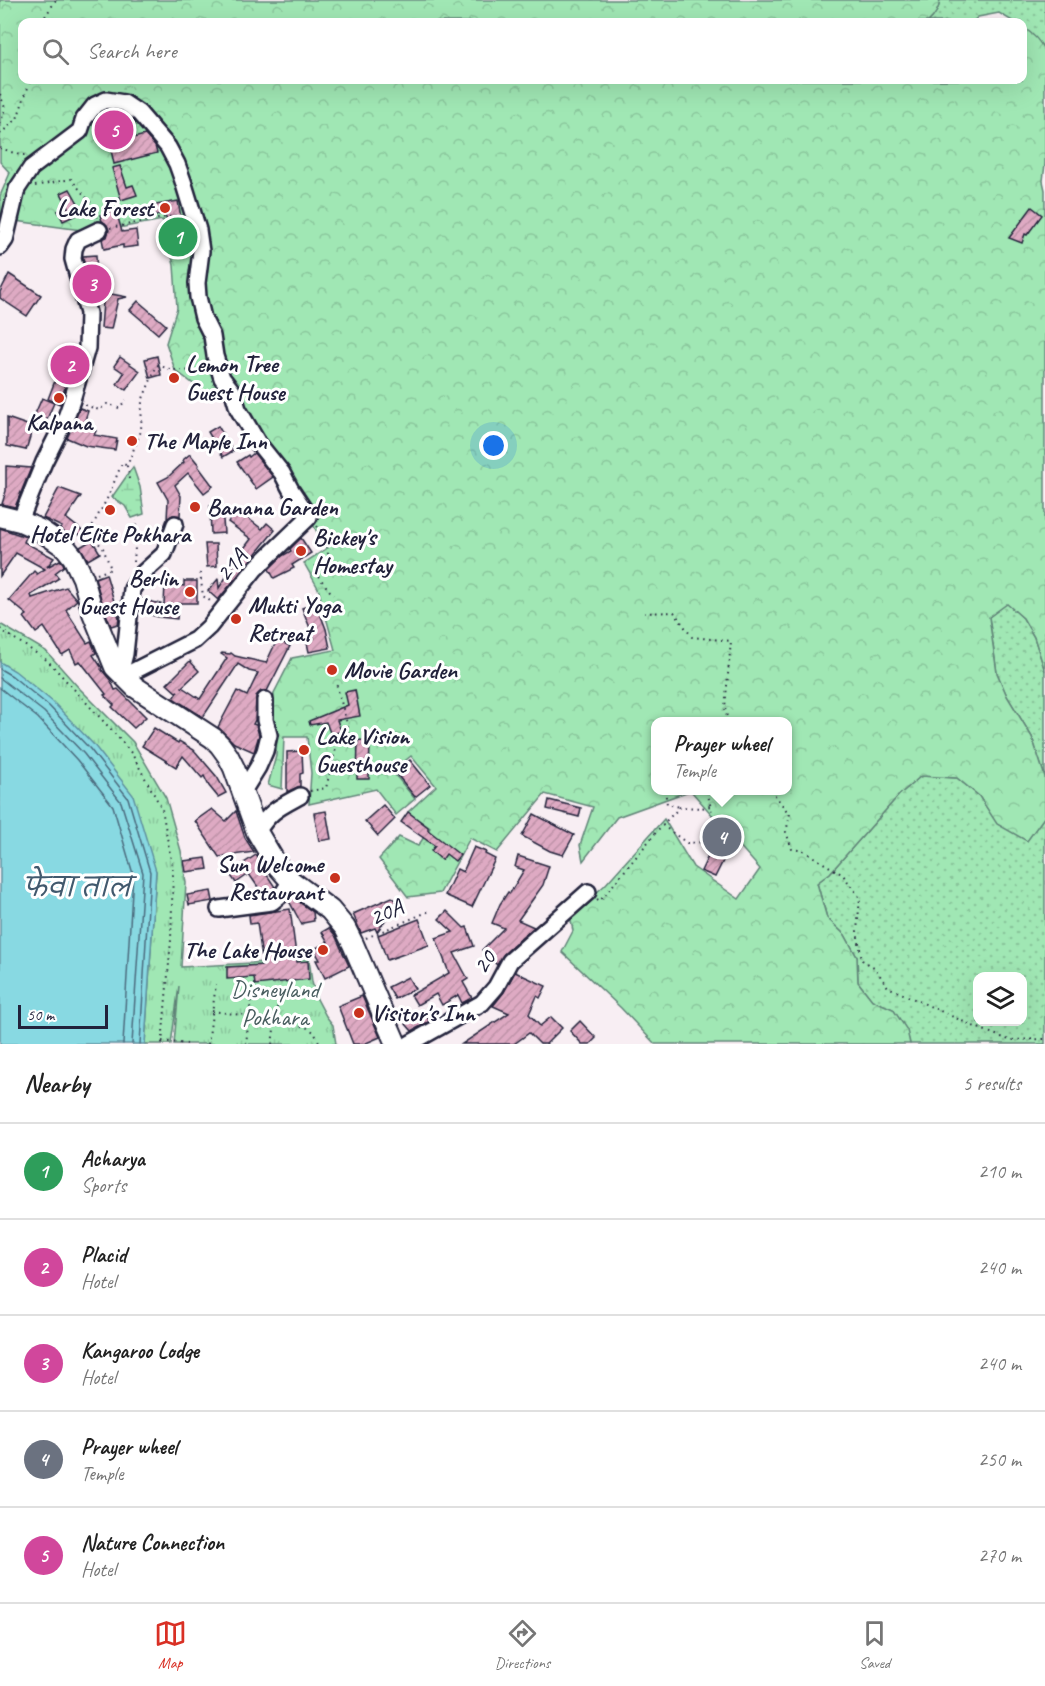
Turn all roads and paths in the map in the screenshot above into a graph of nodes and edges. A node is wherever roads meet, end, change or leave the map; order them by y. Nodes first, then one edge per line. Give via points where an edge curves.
1 (56, 0) edge
2 (44, 18) edge
3 (30, 84) edge
4 (0, 94) edge
5 (0, 126) edge
6 (0, 134) edge
7 (0, 148) edge
8 (38, 162) junction
9 (17, 189) junction
10 (192, 212) junction
11 (99, 230) junction
12 (0, 248) edge
13 (220, 372) junction
14 (126, 399) dead end
15 (72, 400) junction
16 (127, 466) junction
17 (129, 479) dead end
18 (0, 516) edge
19 (309, 517) junction
20 (137, 520) dead end
21 (20, 521) junction
22 (175, 524) dead end
23 (200, 573) dead end
24 (83, 578) junction
25 (132, 589) junction
26 (333, 596) dead end
27 (223, 610) junction
28 (644, 613) dead end
29 (0, 629) edge
30 (122, 674) junction
31 (336, 683) dead end
32 (265, 700) dead end
33 (727, 717) edge
34 (242, 793) junction
35 (666, 795) edge
36 (708, 795) edge
37 (775, 795) edge
38 (300, 796) joint
39 (711, 806) junction
40 (680, 807) junction
41 (662, 825) junction
42 (257, 832) junction
43 (291, 880) junction
44 (588, 892) joint
45 (219, 909) dead end
46 (432, 910) dead end
47 (354, 944) junction
48 (216, 984) dead end
49 (252, 990) dead end
50 (279, 994) dead end
51 (212, 1011) junction
52 (249, 1016) junction
53 (275, 1021) junction
54 (1045, 1040) edge
55 (162, 1042) edge
56 (188, 1044) edge
57 (208, 1044) edge
58 (246, 1044) edge
59 (272, 1044) edge
60 (320, 1044) edge
61 (396, 1044) edge
62 (409, 1044) edge

1 - 2 path
3 - 6 path via 17,119
4 - 5 path via 5,108
7 - 8 path
8 - 9 street
8 - 10 street via 80,131 95,105 106,100 124,103 139,113 168,147
9 - 11 path via 70,179 95,208
9 - 12 street
10 - 11 path
10 - 13 street via 201,251 198,297
11 - 15 street via 78,240 74,249 73,259 88,313 87,348
13 - 16 path via 173,370 157,365 141,401 141,430
13 - 19 street via 258,443
14 - 15 path via 119,408 107,404 99,410
15 - 21 street
16 - 17 path
16 - 24 path via 122,463 89,532 103,548 111,569
18 - 21 main road
19 - 26 path via 327,540 327,555 316,565 315,572
19 - 27 street, 21A / 21A via 255,569
20 - 25 path
21 - 24 main road via 65,547
22 - 25 street via 164,554
23 - 27 path via 203,596
24 - 30 main road via 107,650
25 - 30 street
27 - 30 street, 21A / 21A via 195,640
28 - 33 path via 674,612 692,637 731,641
29 - 55 path via 48,661 117,736 132,754 162,809 173,871
30 - 34 main road via 135,687 213,738 228,756
31 - 38 path via 349,731 338,740 326,788
32 - 34 street via 269,735 258,767
34 - 42 main road
35 - 40 path via 667,804
36 - 39 path
37 - 54 path via 790,815 786,832 792,849 804,851 843,874 860,898 857,931 862,960 874,967 888,987 1009,1040
38 - 42 street via 270,814
39 - 40 path
39 - 41 path via 715,827 707,842 687,843
40 - 41 path
41 - 44 path via 600,901
42 - 43 main road
43 - 45 street via 272,902
43 - 47 main road via 338,918
44 - 62 street, 20 / 20 via 510,962 482,1003
46 - 47 path, 20A / 20A
47 - 61 main road
48 - 51 path
49 - 52 path
50 - 53 path
51 - 52 path
51 - 57 path
52 - 53 path
52 - 58 path
53 - 59 path
53 - 60 path via 314,1032
55 - 56 path

